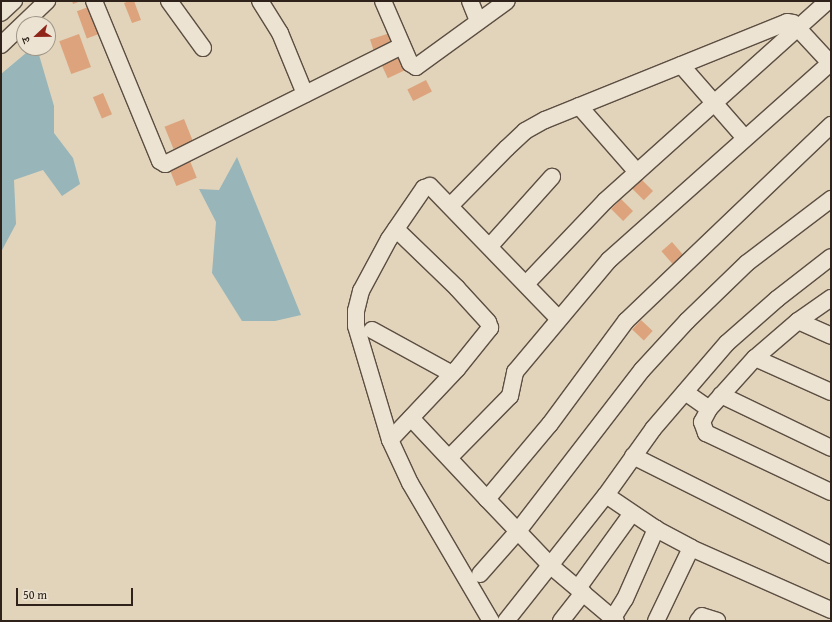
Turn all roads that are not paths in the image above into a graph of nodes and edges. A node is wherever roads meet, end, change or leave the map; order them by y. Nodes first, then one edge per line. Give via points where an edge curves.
1 (14, 1) edge
2 (47, 1) edge
3 (94, 1) edge
4 (170, 1) edge
5 (260, 1) edge
6 (383, 1) edge
7 (470, 1) edge
8 (507, 1) edge
9 (828, 1) edge
10 (1, 13) edge
11 (478, 21) junction
12 (798, 28) junction
13 (1, 45) edge
14 (402, 46) junction
15 (203, 48) dead end
16 (830, 62) edge
17 (681, 65) junction
18 (305, 94) junction
19 (714, 103) junction
20 (579, 106) junction
21 (831, 125) edge
22 (745, 138) junction
23 (637, 172) junction
24 (552, 177) dead end
25 (831, 199) edge
26 (450, 206) junction
27 (396, 229) junction
28 (490, 246) junction
29 (831, 257) edge
30 (526, 284) junction
31 (831, 298) edge
32 (559, 319) junction
33 (798, 321) junction
34 (372, 330) dead end
35 (831, 336) edge
36 (755, 358) junction
37 (452, 374) junction
38 (685, 392) junction
39 (831, 392) edge
40 (721, 395) junction
41 (709, 408) junction
42 (411, 418) junction
43 (390, 440) junction
44 (831, 448) edge
45 (633, 456) junction
46 (449, 458) junction
47 (831, 492) edge
48 (606, 495) junction
49 (487, 499) junction
50 (632, 514) junction
51 (656, 529) junction
52 (518, 531) junction
53 (691, 548) junction
54 (831, 555) edge
55 (551, 566) junction
56 (480, 574) dead end
57 (580, 591) junction
58 (831, 610) edge
59 (613, 620) edge
60 (491, 621) edge
61 (506, 621) edge
62 (561, 621) edge
63 (656, 621) edge
64 (698, 621) edge
65 (717, 621) edge

1 - 10 street
2 - 13 street
3 - 18 street via 162,163 168,163
4 - 15 street
5 - 18 street via 280,33
6 - 14 street
7 - 11 street
8 - 11 street
9 - 12 street
11 - 14 street via 416,67 410,62
12 - 16 street
12 - 17 street via 787,22
12 - 19 street
14 - 18 street
16 - 22 street
17 - 19 street
17 - 20 street
19 - 22 street
19 - 23 street
20 - 23 street
20 - 26 street via 525,131
21 - 49 street via 626,321 550,424
22 - 32 street via 629,240 592,278
23 - 30 street via 573,232
24 - 28 street
25 - 52 street via 747,263 687,321 642,370
26 - 27 street via 432,188 426,186
26 - 28 street
27 - 37 street via 443,273 489,325 488,330
27 - 43 street via 361,291 356,311 356,326
28 - 30 street
29 - 38 street via 777,299 727,344
30 - 32 street
31 - 33 street
32 - 46 street via 515,372 510,396
33 - 35 street
33 - 36 street
34 - 37 street
36 - 39 street
36 - 40 street
37 - 42 street
38 - 41 street
38 - 45 street
40 - 41 street
40 - 44 street
41 - 47 street via 702,422 706,433
42 - 43 street
42 - 46 street
43 - 60 street via 410,483
45 - 48 street
45 - 54 street
46 - 49 street
48 - 50 street
48 - 55 street
49 - 52 street
50 - 51 street
50 - 57 street
51 - 53 street
51 - 59 street
52 - 55 street
52 - 56 street
53 - 58 street
53 - 63 street
55 - 57 street
55 - 61 street
57 - 59 street
57 - 62 street
64 - 65 street via 702,616

